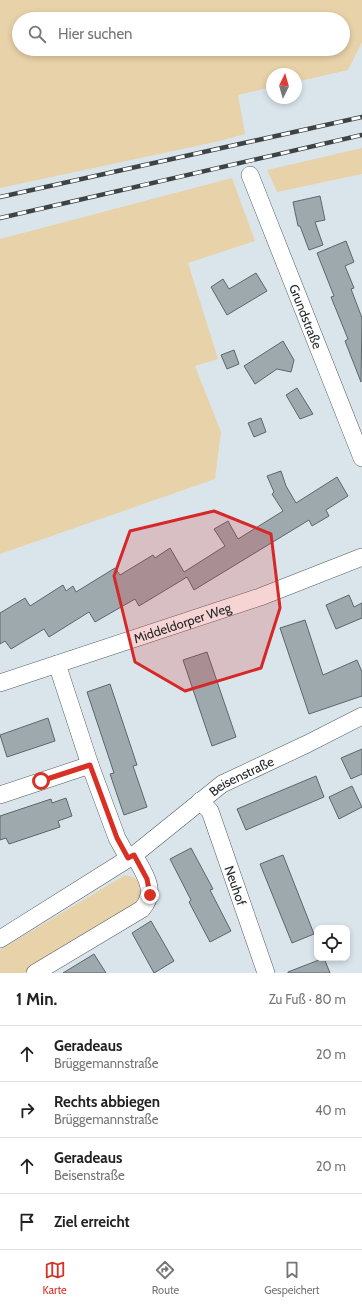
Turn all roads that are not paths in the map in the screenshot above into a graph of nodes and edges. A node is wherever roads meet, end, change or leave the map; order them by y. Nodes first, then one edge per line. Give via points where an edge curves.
1 (250, 175) dead end
2 (362, 458) edge
3 (362, 557) edge
4 (57, 664) junction
5 (0, 683) edge
6 (362, 716) edge
7 (90, 765) junction
8 (0, 795) edge
9 (200, 801) junction
10 (131, 857) junction
11 (0, 939) edge
12 (35, 973) edge
13 (266, 973) edge

1 - 2 street, Grundstraße
3 - 4 street, Middeldorper Weg via 260,597
4 - 5 street, Middeldorper Weg
4 - 7 street
6 - 9 street, Beisenstraße via 222,784
7 - 8 street
7 - 10 street via 117,838
9 - 10 street, Beisenstraße
9 - 13 street, Neuhof via 210,811
10 - 11 street, Beisenstraße
10 - 12 street via 147,879 150,895 148,903

